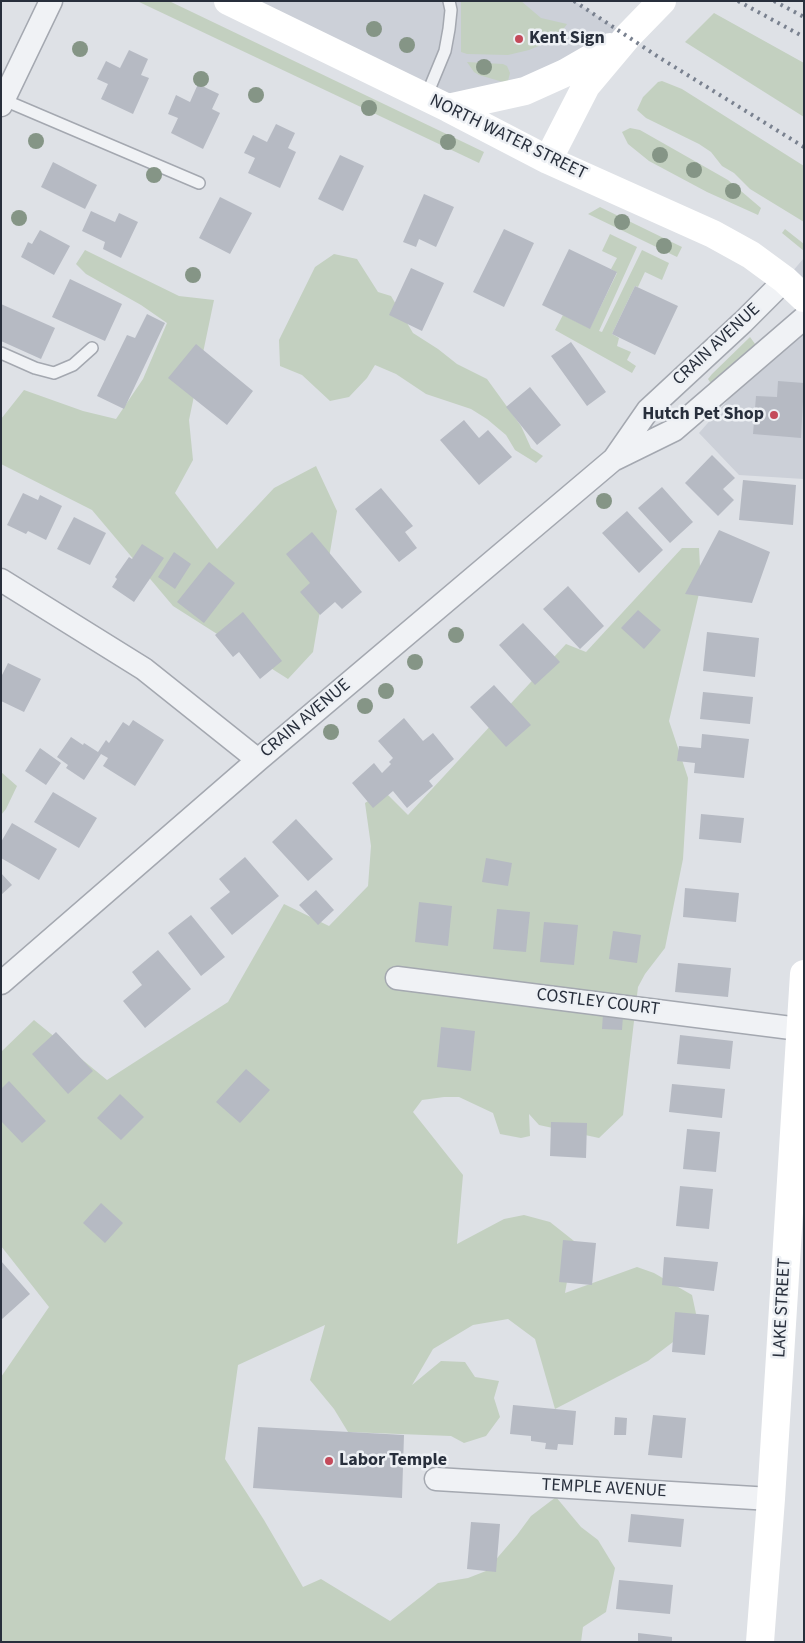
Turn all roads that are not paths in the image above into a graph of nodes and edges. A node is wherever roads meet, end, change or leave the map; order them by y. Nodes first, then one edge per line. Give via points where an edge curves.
1 (51, 1) edge
2 (228, 1) edge
3 (449, 1) edge
4 (662, 1) edge
5 (635, 29) junction
6 (2, 103) edge
7 (437, 103) junction
8 (548, 160) junction
9 (199, 184) dead end
10 (795, 289) edge
11 (804, 318) edge
12 (92, 348) dead end
13 (1, 353) edge
14 (614, 459) junction
15 (1, 580) edge
16 (258, 760) junction
17 (804, 974) edge
18 (396, 978) dead end
19 (1, 983) edge
20 (799, 1029) junction
21 (436, 1479) dead end
22 (772, 1499) junction
23 (760, 1642) edge

1 - 6 street
2 - 7 street, NORTH WATER STREET
3 - 7 lane via 449,29
4 - 5 street
5 - 7 street via 565,73 525,92
5 - 8 street via 586,86
6 - 9 lane
7 - 8 street, NORTH WATER STREET
8 - 10 street, NORTH WATER STREET via 713,234 751,255
10 - 14 street, CRAIN AVENUE via 744,322 648,410
11 - 14 street, CRAIN AVENUE via 674,430
12 - 13 lane via 73,365 54,373
14 - 16 street, CRAIN AVENUE
15 - 16 street via 144,669
16 - 19 street, CRAIN AVENUE
17 - 20 street, LAKE STREET
18 - 20 street, COSTLEY COURT
20 - 22 street, LAKE STREET
21 - 22 street, TEMPLE AVENUE
22 - 23 street, LAKE STREET

